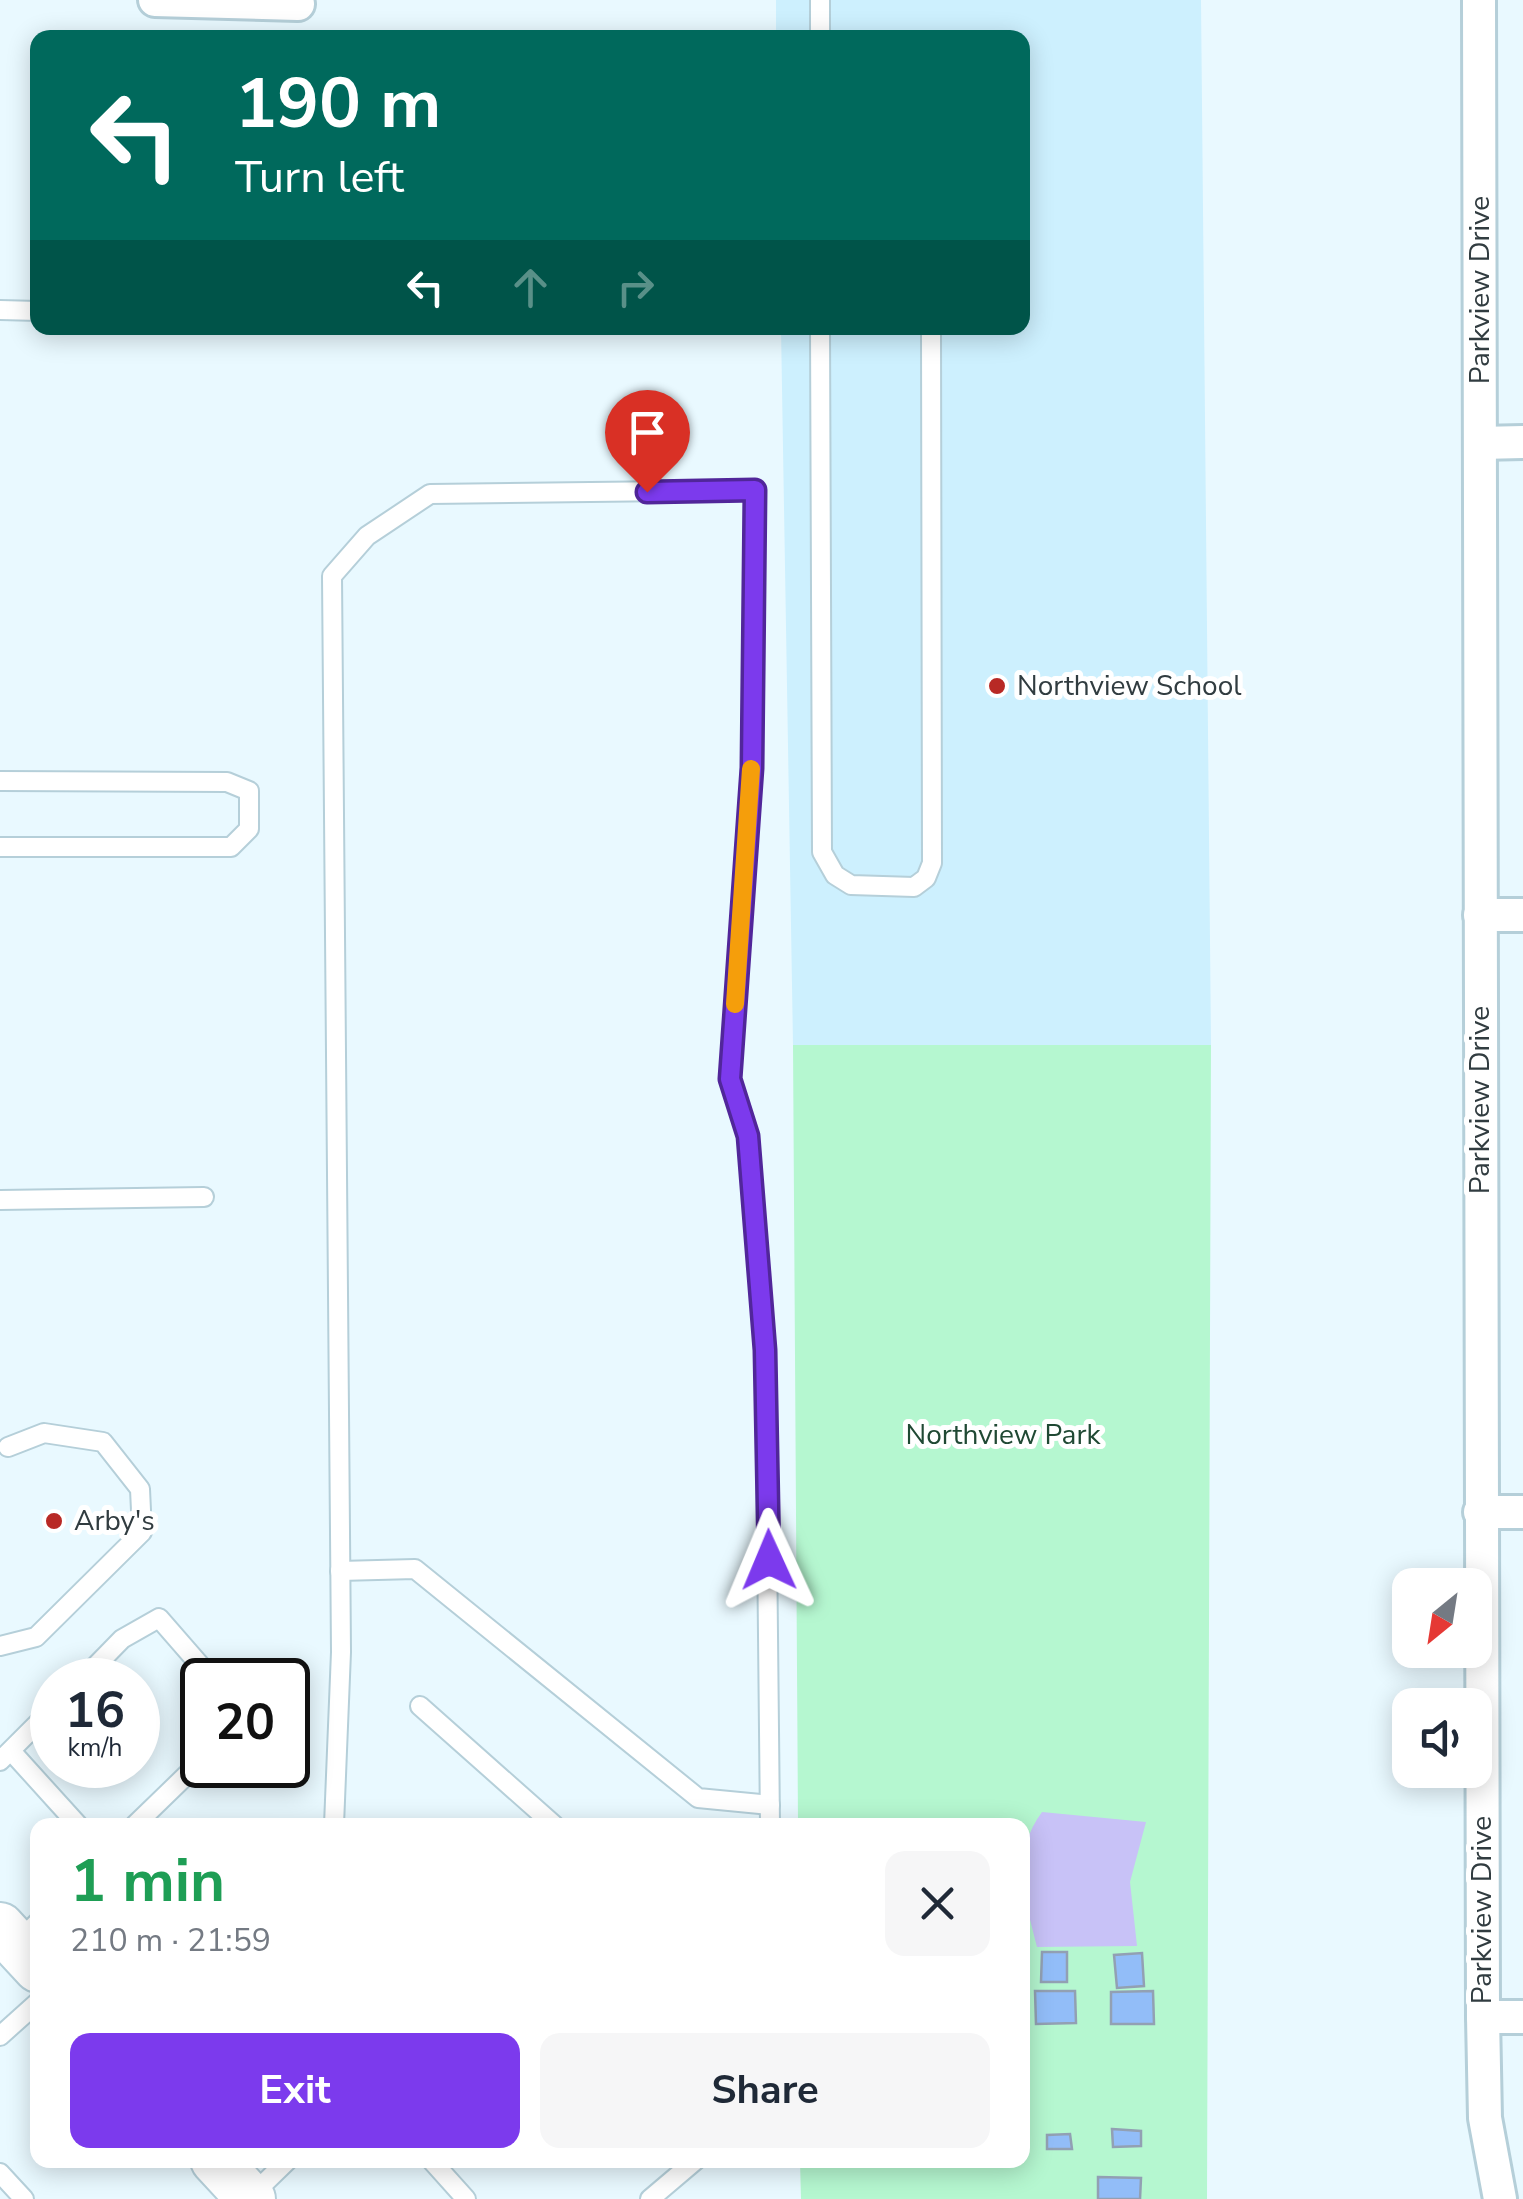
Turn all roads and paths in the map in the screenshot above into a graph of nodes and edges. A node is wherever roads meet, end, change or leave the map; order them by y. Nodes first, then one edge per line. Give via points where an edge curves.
1 (155, 0) edge
2 (820, 0) edge
3 (1479, 0) edge
4 (298, 4) dead end
5 (820, 30) edge
6 (0, 310) edge
7 (30, 311) edge
8 (820, 335) edge
9 (932, 335) edge
10 (1480, 442) junction
11 (1523, 442) edge
12 (0, 780) edge
13 (0, 847) edge
14 (1523, 915) edge
15 (1480, 916) junction
16 (204, 1197) dead end
17 (0, 1200) edge
18 (3, 1446) edge
19 (1480, 1512) junction
20 (1523, 1512) edge
21 (340, 1571) junction
22 (0, 1646) edge
23 (103, 1658) edge
24 (194, 1658) edge
25 (420, 1706) dead end
26 (30, 1731) edge
27 (5, 1756) edge
28 (180, 1781) edge
29 (770, 1805) junction
30 (71, 1818) edge
31 (142, 1818) edge
32 (334, 1818) edge
33 (546, 1818) edge
34 (770, 1818) edge
35 (30, 2009) edge
36 (1523, 2016) edge
37 (1483, 2017) junction
38 (0, 2036) edge
39 (222, 2168) edge
40 (280, 2168) edge
41 (438, 2168) edge
42 (687, 2168) edge
43 (0, 2172) edge
44 (250, 2198) edge
45 (24, 2199) edge
46 (466, 2199) edge
47 (650, 2199) edge
48 (1500, 2199) edge

1 - 4 street
2 - 5 lane
3 - 10 street, Parkview Drive
6 - 7 lane
8 - 9 lane via 822,852 835,875 852,885 914,887 932,863
10 - 11 street
10 - 15 street, Parkview Drive
12 - 13 lane via 227,782 248,791 249,829 231,847
14 - 15 street
15 - 19 street, Parkview Drive
16 - 17 lane
18 - 22 lane via 44,1433 103,1442 140,1489 142,1532 36,1636
19 - 20 street
19 - 37 street, Parkview Drive
21 - 29 lane via 415,1569 698,1798
21 - 29 lane via 332,576 368,536 430,494 755,490 752,768 730,1079 748,1136 765,1350
21 - 32 lane
23 - 24 lane via 158,1618
25 - 33 lane
26 - 27 lane
27 - 30 lane
28 - 31 lane
29 - 34 lane
35 - 38 lane
36 - 37 street
37 - 48 street, Parkview Drive via 1484,2118
39 - 44 main road
40 - 44 lane
41 - 46 lane
42 - 47 lane
43 - 45 lane

